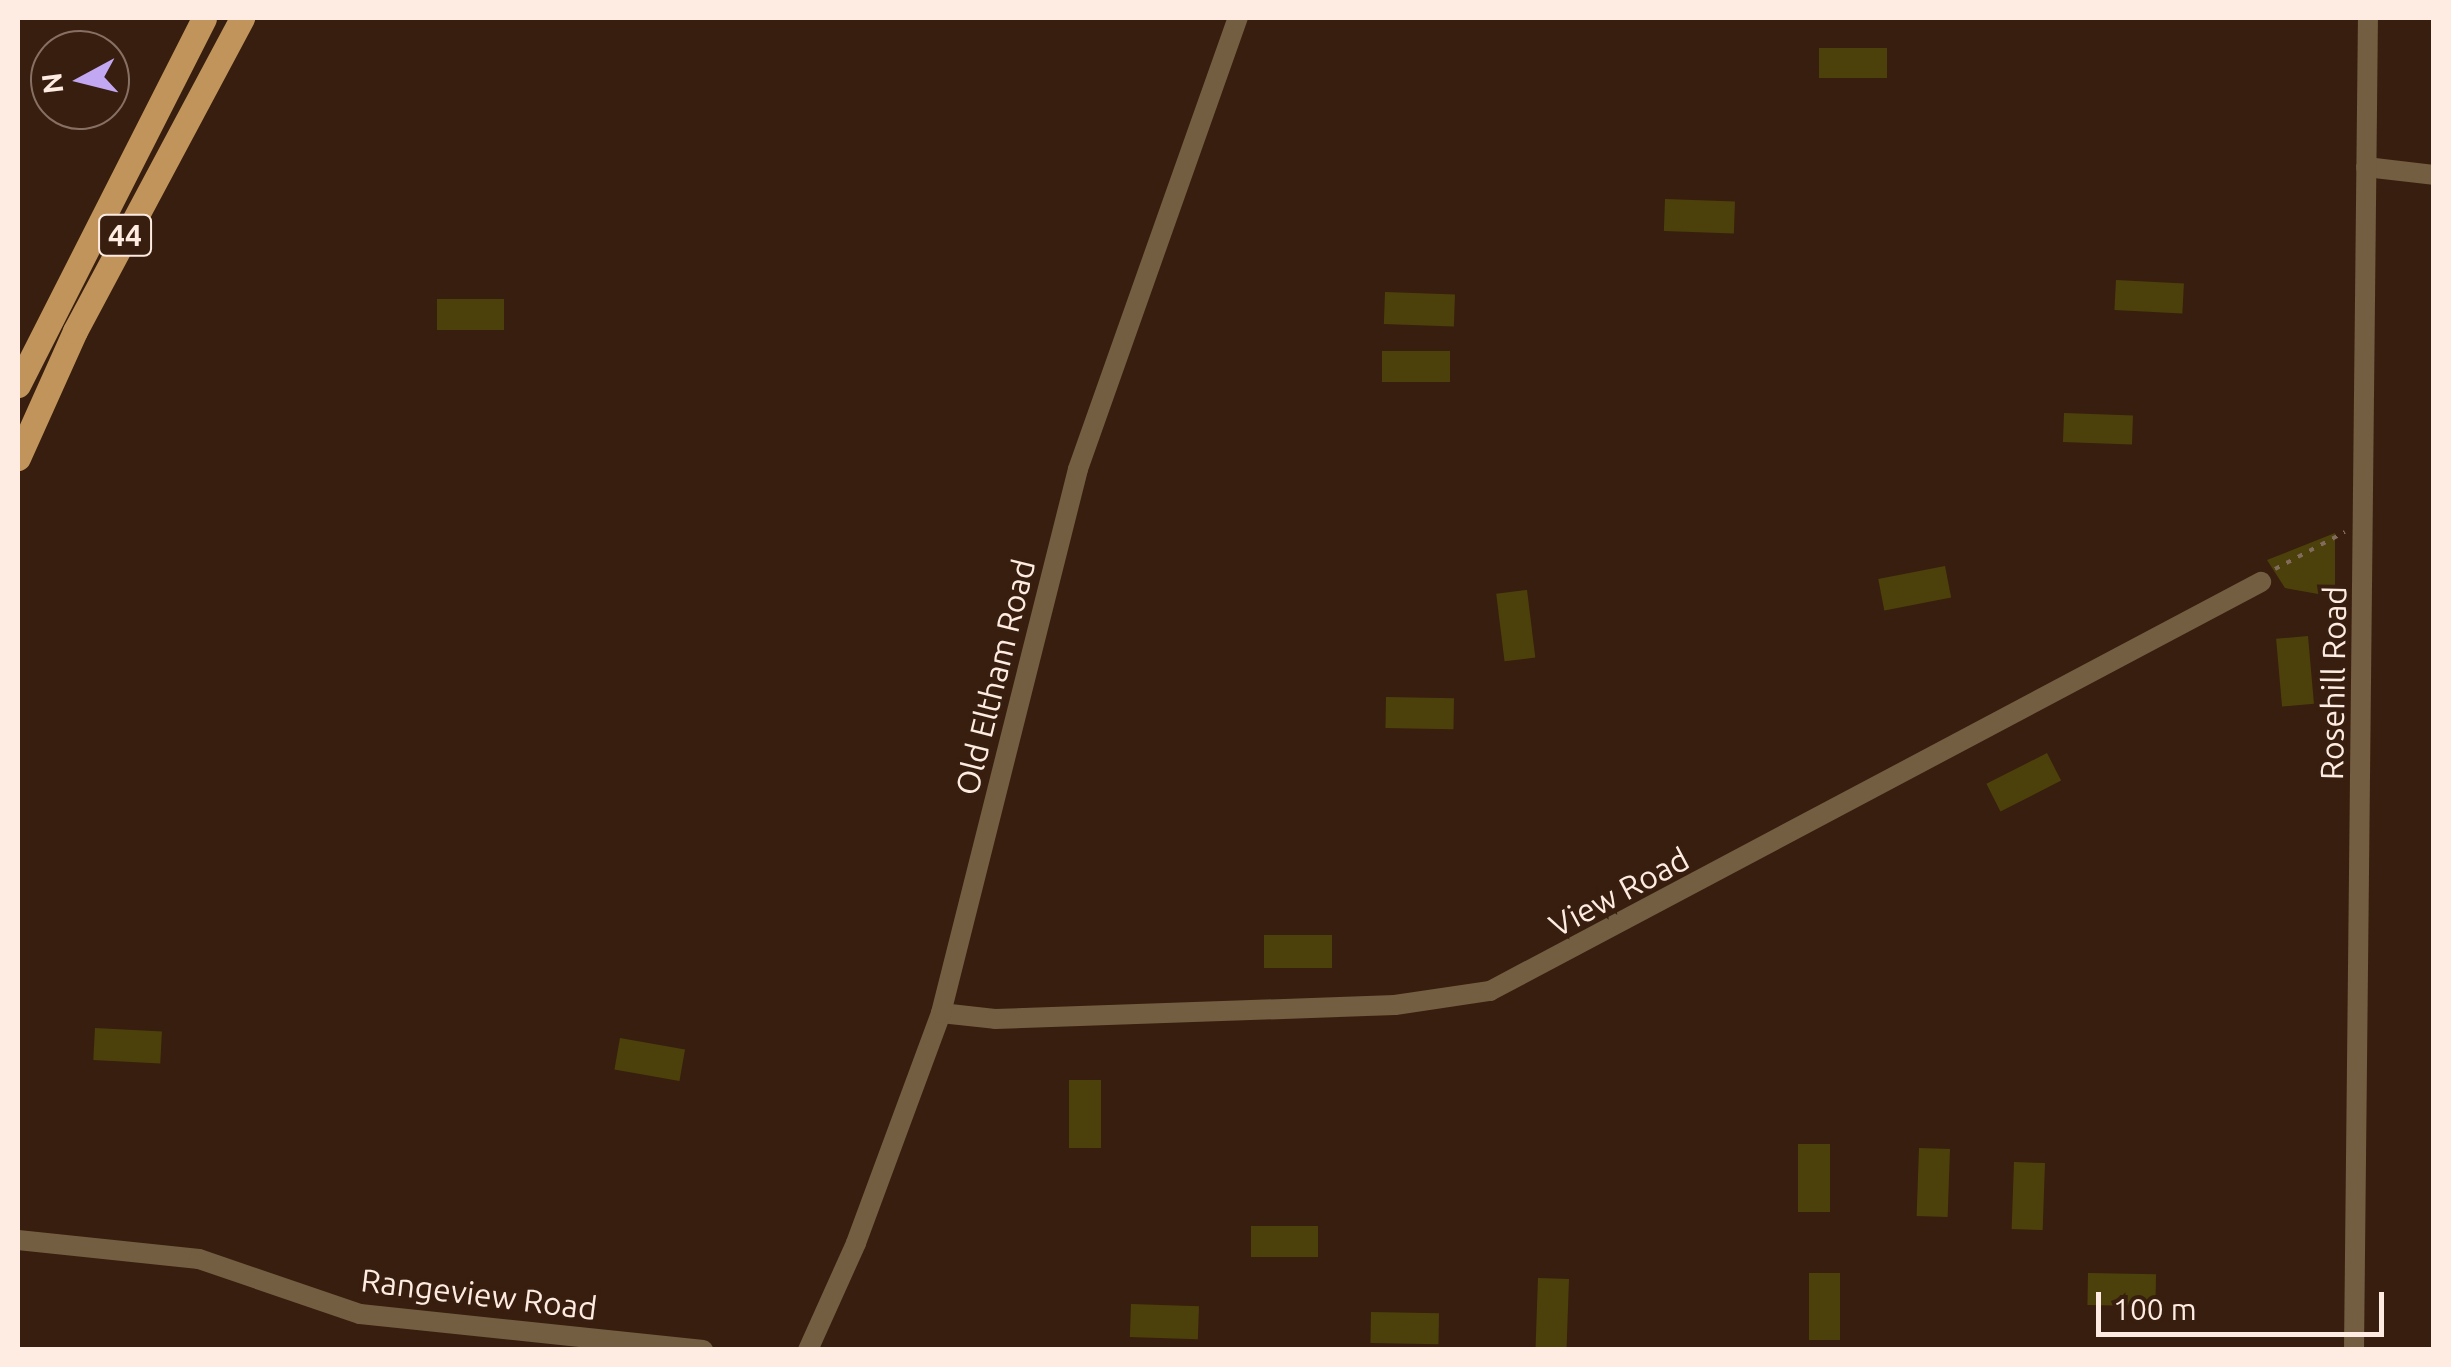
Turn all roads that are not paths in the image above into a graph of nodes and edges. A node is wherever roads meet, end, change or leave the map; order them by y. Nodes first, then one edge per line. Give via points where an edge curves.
1 (204, 18) edge
2 (242, 18) edge
3 (1238, 18) edge
4 (2368, 18) edge
5 (2366, 166) junction
6 (2434, 176) edge
7 (18, 385) edge
8 (18, 458) edge
9 (2261, 582) road end
10 (940, 1013) junction
11 (18, 1240) edge
12 (703, 1350) edge
13 (808, 1350) edge
14 (2354, 1350) edge

1 - 7 main road, 44
2 - 8 main road, 44 via 75,331
3 - 10 street, Old Eltham Road via 1078,469
4 - 5 street, Rosehill Road
5 - 6 street
5 - 14 street, Rosehill Road
9 - 10 street, View Road via 1490,992 1395,1005 995,1019
10 - 13 street, Old Eltham Road via 856,1243
11 - 12 street, Rangeview Road via 200,1259 360,1314

